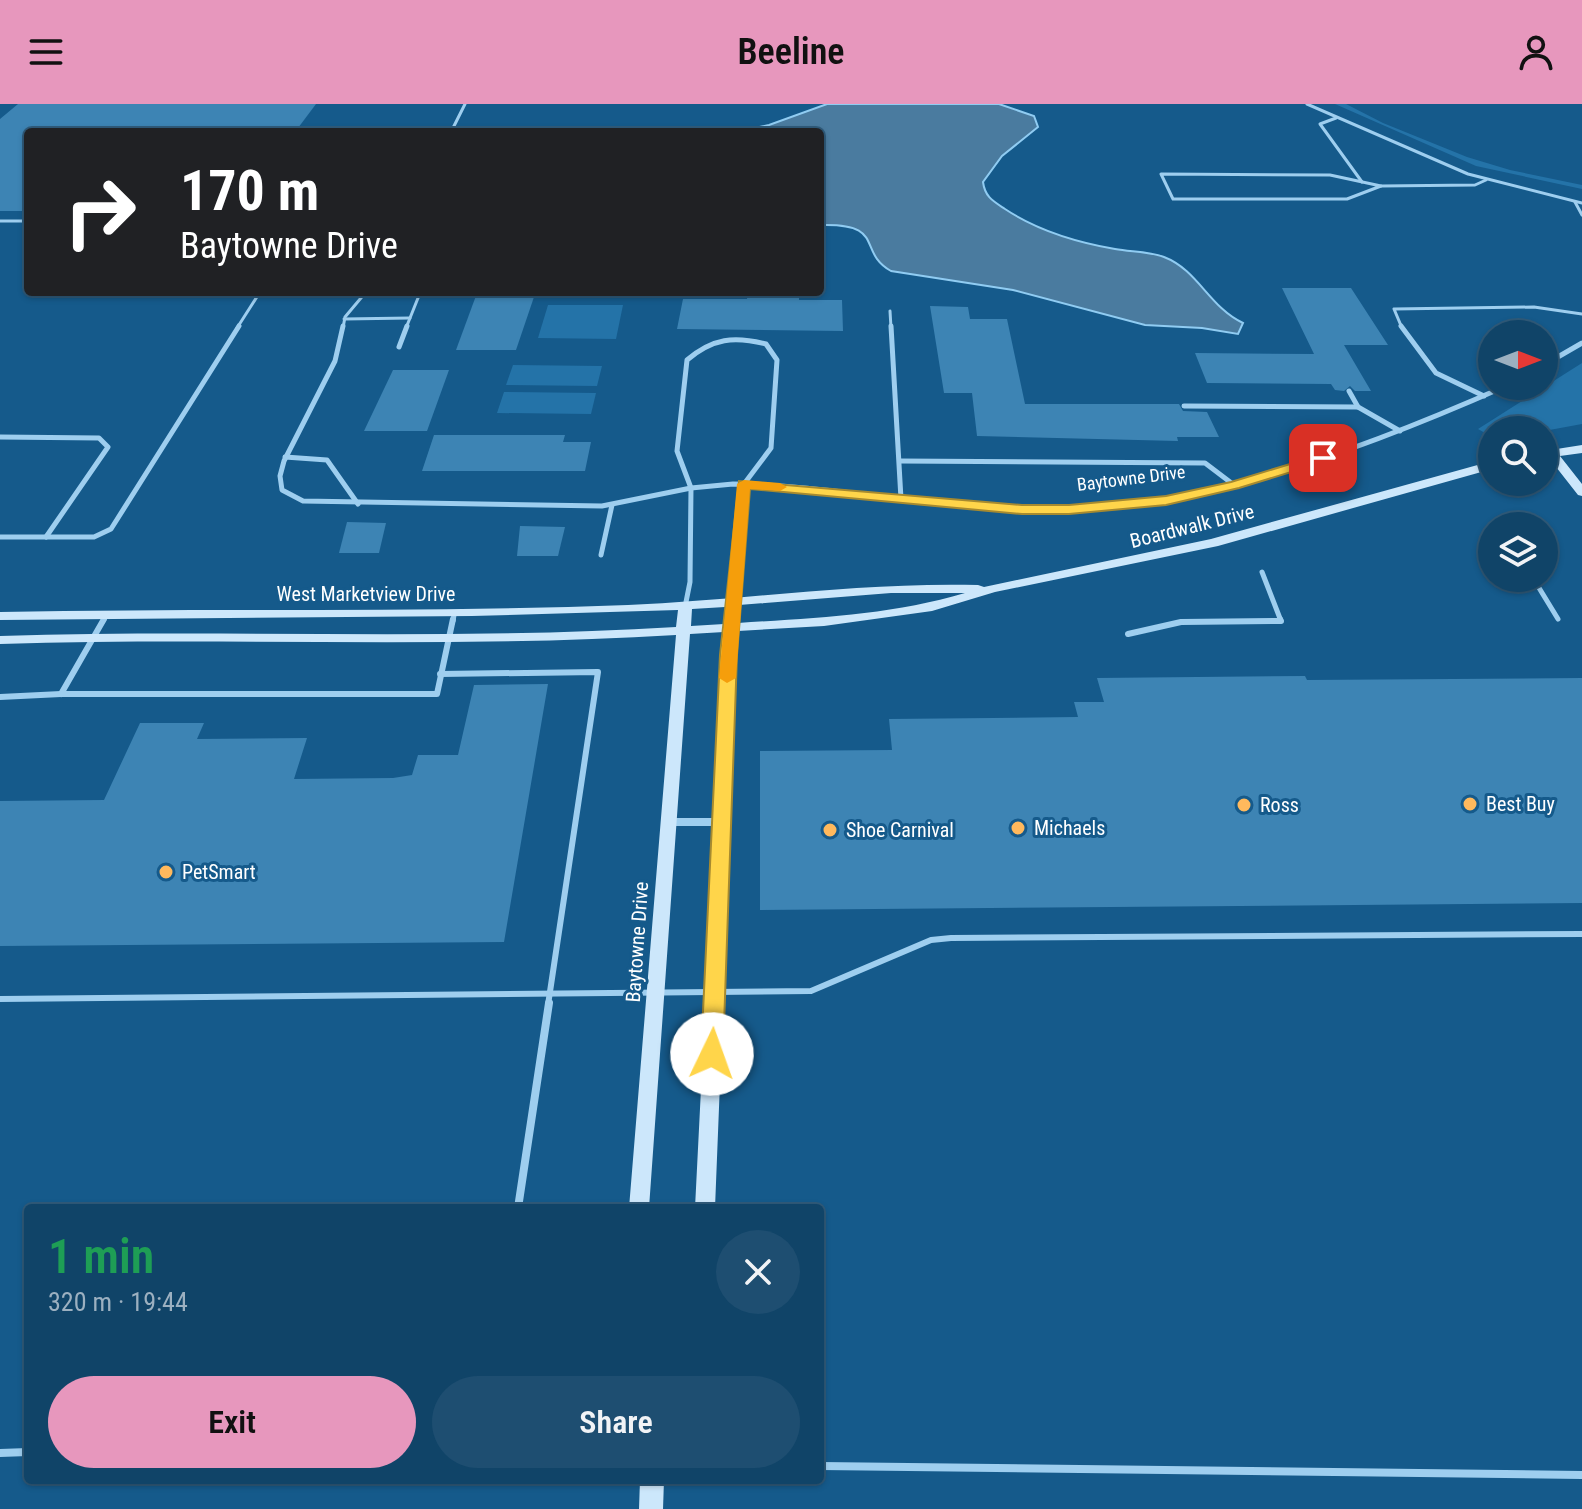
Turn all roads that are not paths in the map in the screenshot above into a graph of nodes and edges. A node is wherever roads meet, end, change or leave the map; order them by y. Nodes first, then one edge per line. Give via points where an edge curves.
1 (465, 104) edge
2 (1307, 104) edge
3 (1336, 118) junction
4 (453, 128) edge
5 (1486, 180) junction
6 (1362, 182) junction
7 (1381, 186) junction
8 (1575, 202) junction
9 (1582, 203) edge
10 (1582, 215) edge
11 (0, 221) edge
12 (24, 221) edge
13 (257, 296) edge
14 (363, 296) edge
15 (419, 296) edge
16 (890, 311) dead end
17 (1582, 314) edge
18 (410, 318) junction
19 (344, 319) junction
20 (1582, 343) edge
21 (399, 347) dead end
22 (1558, 357) edge
23 (1349, 391) dead end
24 (1478, 393) edge
25 (1478, 398) edge
26 (1184, 406) dead end
27 (1358, 407) junction
28 (1400, 431) junction
29 (0, 437) edge
30 (1582, 449) edge
31 (1558, 453) edge
32 (285, 457) junction
33 (900, 461) junction
34 (1558, 465) edge
35 (1478, 469) edge
36 (744, 484) junction
37 (1234, 485) junction
38 (691, 488) junction
39 (1582, 492) edge
40 (901, 499) junction
41 (358, 504) junction
42 (612, 505) junction
43 (0, 537) edge
44 (46, 537) junction
45 (601, 555) dead end
46 (1262, 572) dead end
47 (992, 589) junction
48 (1542, 592) edge
49 (732, 604) junction
50 (685, 607) junction
51 (107, 614) junction
52 (454, 615) junction
53 (0, 616) edge
54 (1558, 619) dead end
55 (730, 627) junction
56 (683, 630) junction
57 (1128, 634) dead end
58 (93, 637) junction
59 (447, 638) junction
60 (0, 640) edge
61 (440, 674) junction
62 (61, 694) junction
63 (0, 697) edge
64 (669, 822) junction
65 (722, 822) junction
66 (1582, 934) edge
67 (657, 993) junction
68 (715, 993) junction
69 (549, 994) junction
70 (0, 999) edge
71 (519, 1204) edge
72 (639, 1204) edge
73 (705, 1204) edge
74 (24, 1452) edge
75 (0, 1453) edge
76 (824, 1466) edge
77 (1582, 1475) edge
78 (652, 1484) edge
79 (651, 1509) edge

1 - 4 lane
2 - 3 lane
3 - 5 lane
3 - 6 lane via 1320,124
5 - 7 lane via 1475,185
5 - 8 lane
6 - 7 lane
6 - 7 lane via 1330,175 1161,174 1173,199 1347,199
8 - 9 lane
8 - 10 lane
11 - 12 lane
13 - 44 lane via 111,529 94,537
14 - 19 lane
15 - 18 lane
16 - 33 lane
17 - 24 lane via 1534,307 1394,309 1403,331 1436,373
18 - 19 lane
18 - 21 lane
19 - 32 lane via 335,361
20 - 22 lane
23 - 27 lane
25 - 28 lane, Baytowne Drive
26 - 27 lane
27 - 28 lane
28 - 37 lane, Baytowne Drive
29 - 44 lane via 99,438 108,447
30 - 31 street
32 - 41 lane via 327,460
32 - 41 lane, Baytowne Drive via 282,490 292,497
33 - 37 lane via 1205,463
33 - 40 lane
34 - 39 street
35 - 47 street, Boardwalk Drive via 1213,543
36 - 38 lane, Baytowne Drive
36 - 38 lane via 771,448 777,360 766,344 741,338 706,342 687,360 677,451
36 - 40 lane, Baytowne Drive
36 - 49 lane
37 - 40 lane, Baytowne Drive via 1166,500 1069,510
38 - 42 lane, Baytowne Drive
38 - 50 lane, Baytowne Drive
41 - 42 lane, Baytowne Drive
42 - 45 lane
43 - 44 lane
46 - 57 lane via 1281,621 1181,622
47 - 49 street, Boardwalk Drive via 932,586
47 - 55 street, Boardwalk Drive via 879,616
48 - 54 lane
49 - 50 street, West Marketview Drive
49 - 55 street
50 - 52 street, West Marketview Drive
50 - 56 street, Baytowne Drive
51 - 52 street, West Marketview Drive
51 - 53 street, West Marketview Drive
51 - 58 lane
52 - 59 lane
55 - 56 street
55 - 65 street
56 - 59 street
56 - 64 street, Baytowne Drive
58 - 59 street
58 - 60 street
58 - 62 lane
59 - 61 lane
61 - 62 lane via 437,694
61 - 69 lane via 598,672
62 - 63 lane
64 - 65 street
64 - 67 street, Baytowne Drive
65 - 68 street
66 - 68 lane via 951,938 931,940 811,991
67 - 68 lane
67 - 69 lane
67 - 72 street, Baytowne Drive
68 - 73 street
69 - 70 lane
69 - 71 lane
74 - 75 lane
76 - 77 lane
78 - 79 street

